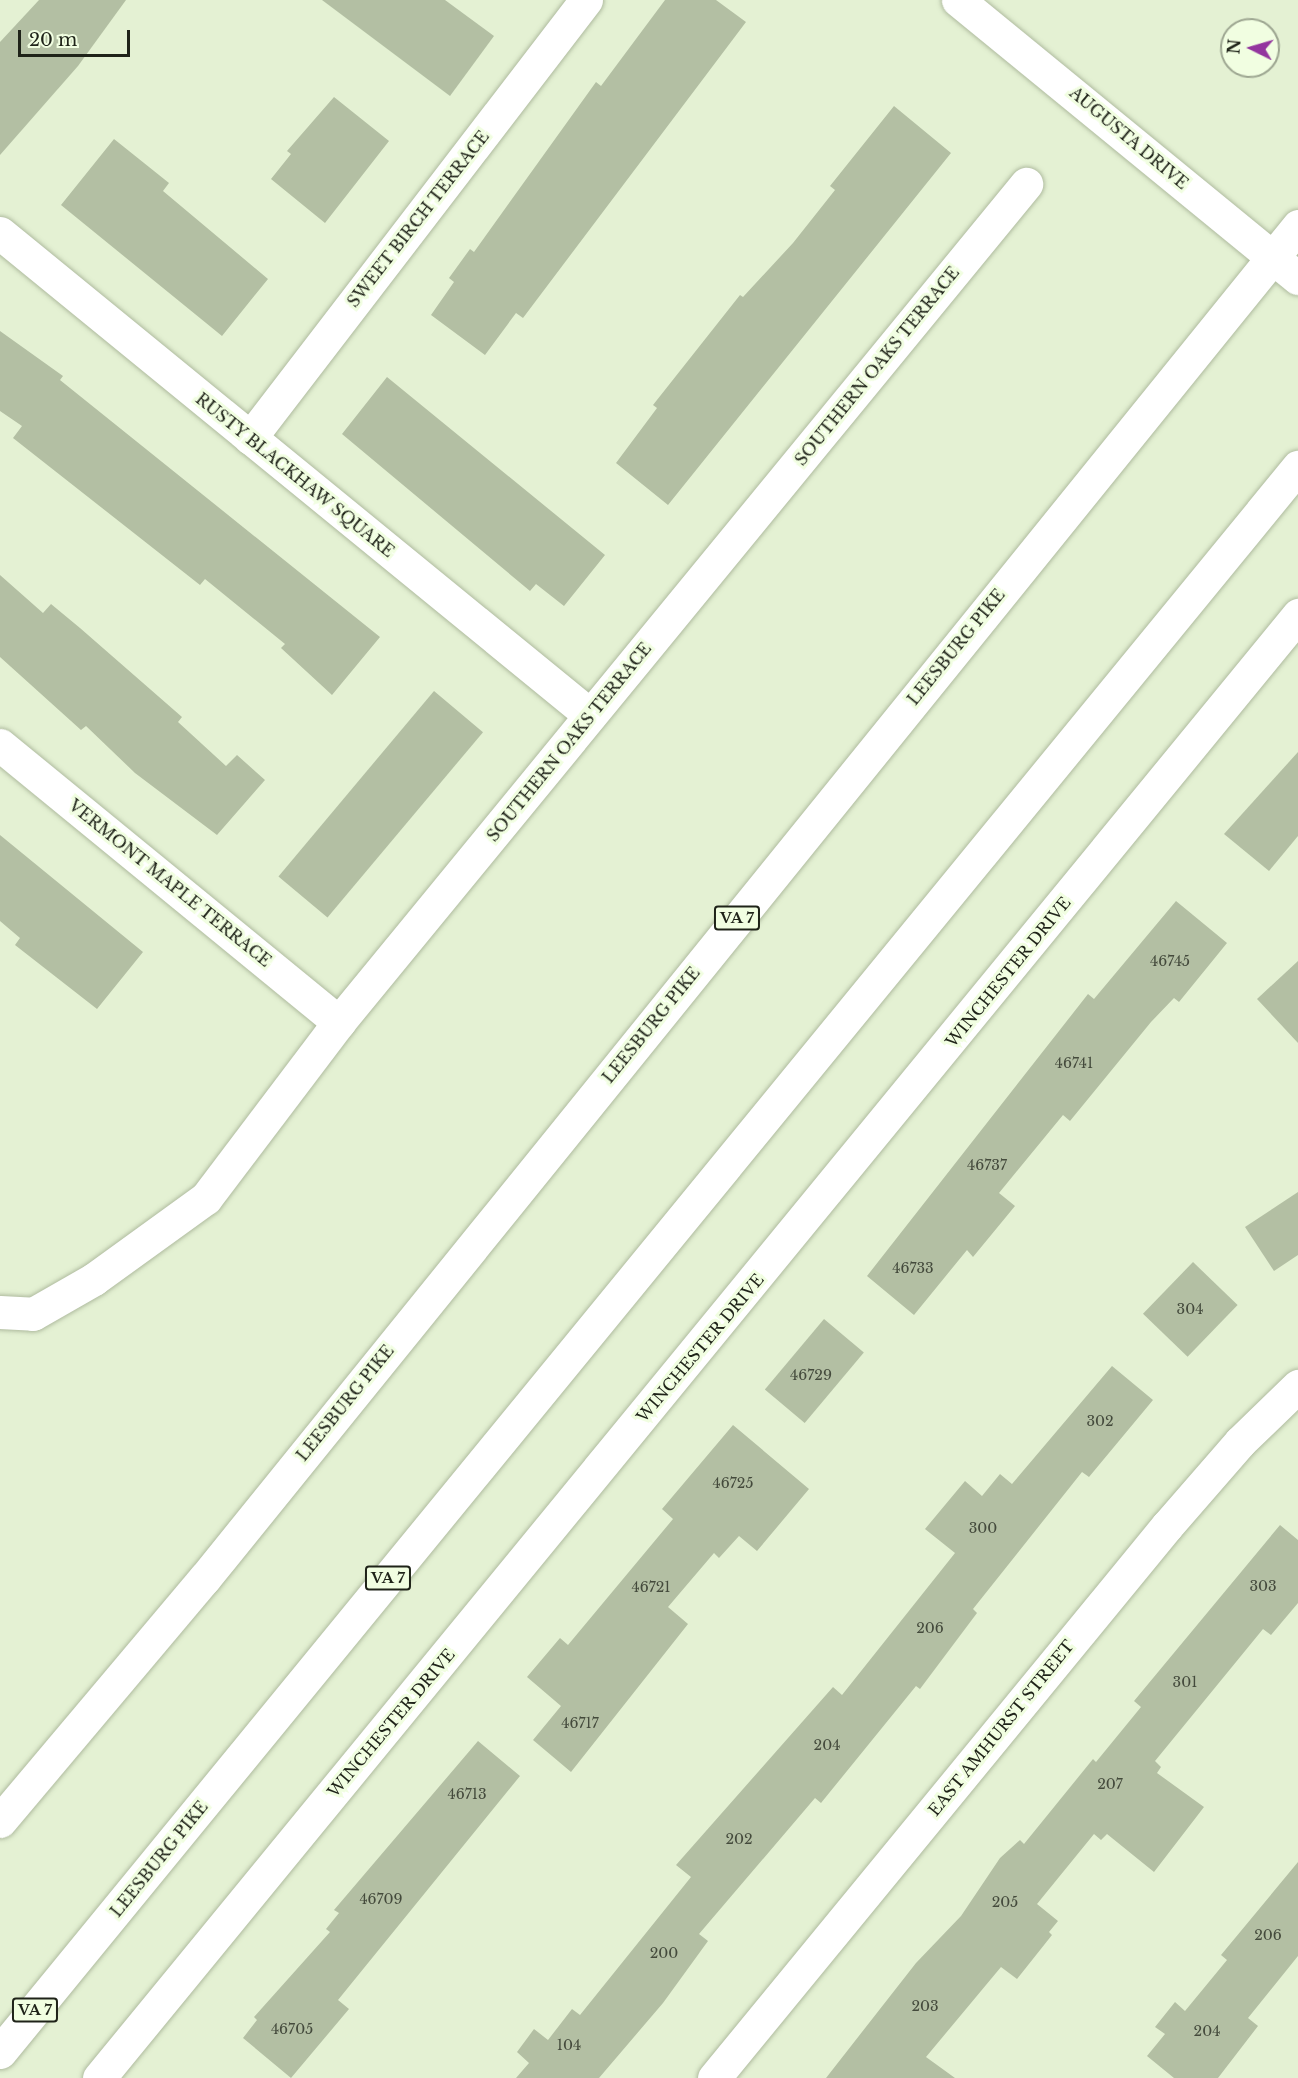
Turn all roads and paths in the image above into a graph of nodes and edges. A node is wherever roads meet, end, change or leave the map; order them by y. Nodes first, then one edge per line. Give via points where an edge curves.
1 (958, 0) edge
2 (578, 3) edge
3 (1026, 184) dead end
4 (1298, 226) edge
5 (0, 233) edge
6 (1273, 258) junction
7 (1298, 278) edge
8 (250, 438) junction
9 (1298, 467) edge
10 (1298, 615) edge
11 (590, 716) junction
12 (0, 745) edge
13 (339, 1022) junction
14 (0, 1312) edge
15 (1298, 1386) edge
16 (0, 1821) edge
17 (29, 2017) junction
18 (0, 2052) edge
19 (7, 2078) edge
20 (99, 2078) edge
21 (714, 2078) edge

1 - 6 main road, AUGUSTA DRIVE
2 - 8 main road, SWEET BIRCH TERRACE
3 - 11 main road, SOUTHERN OAKS TERRACE
4 - 6 main road, LEESBURG PIKE / VA 7
5 - 8 main road, RUSTY BLACKHAW SQUARE
6 - 7 main road, AUGUSTA DRIVE
6 - 16 main road, LEESBURG PIKE / VA 7 via 204,1579
8 - 11 main road, RUSTY BLACKHAW SQUARE
9 - 17 main road, LEESBURG PIKE / VA 7
10 - 20 main road, WINCHESTER DRIVE
11 - 13 main road, SOUTHERN OAKS TERRACE
12 - 13 main road, VERMONT MAPLE TERRACE
13 - 14 main road, SOUTHERN OAKS TERRACE via 206,1198 94,1280 33,1314
15 - 21 main road, EAST AMHURST STREET via 1240,1442 1167,1526
17 - 18 main road, LEESBURG PIKE / VA 7
17 - 19 main road

